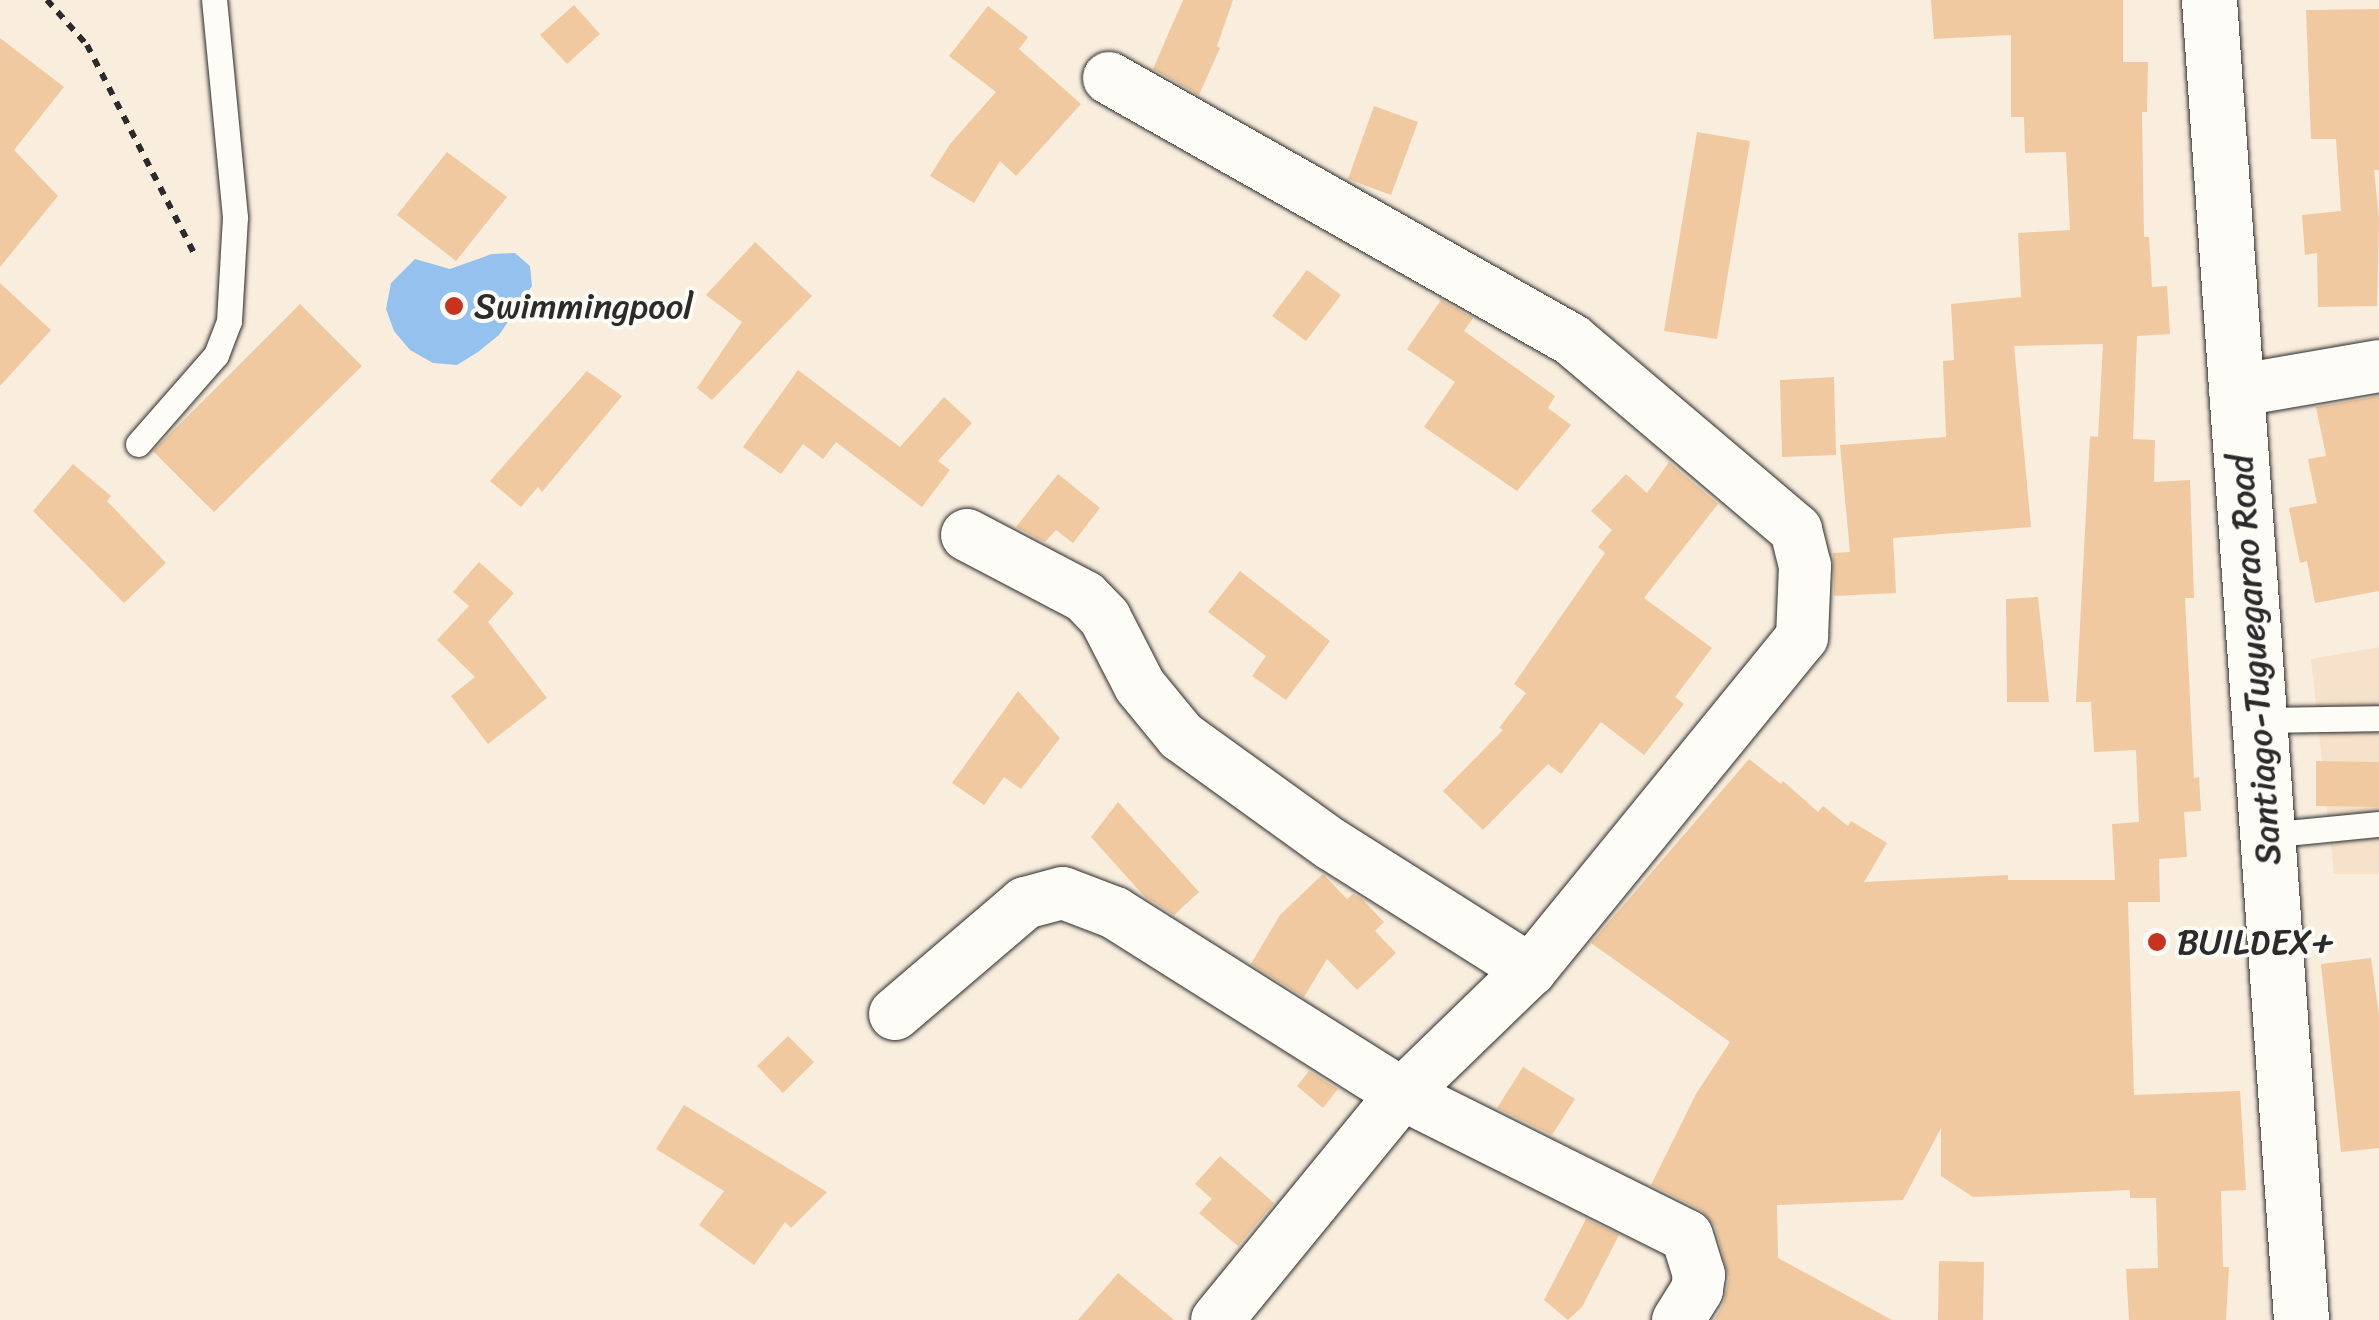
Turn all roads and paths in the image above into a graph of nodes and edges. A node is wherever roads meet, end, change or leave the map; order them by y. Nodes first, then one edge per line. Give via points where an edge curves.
1 (48, 0) edge
2 (214, 0) edge
3 (2209, 0) edge
4 (1109, 78) dead end
5 (230, 321) junction
6 (2379, 366) edge
7 (2235, 391) junction
8 (138, 444) dead end
9 (967, 535) dead end
10 (2379, 718) edge
11 (2258, 720) junction
12 (2379, 824) edge
13 (2266, 834) junction
14 (1530, 970) junction
15 (895, 1014) dead end
16 (1402, 1094) junction
17 (1217, 1320) edge
18 (1678, 1320) edge
19 (2300, 1320) edge

1 - 5 path via 88,45
2 - 5 lane via 235,218
3 - 7 highway, Santiago-Tuguegarao Road
4 - 14 street via 1572,340 1796,530 1805,566 1802,636
5 - 8 lane via 216,355
6 - 7 street
7 - 11 highway, Santiago-Tuguegarao Road
9 - 14 street via 1085,597 1105,618 1140,686 1181,736 1331,844
10 - 11 lane
11 - 13 highway, Santiago-Tuguegarao Road
12 - 13 lane
13 - 19 highway, Santiago-Tuguegarao Road
14 - 16 street
15 - 16 street via 1025,903 1063,892 1115,913
16 - 17 street
16 - 18 street via 1686,1236 1698,1290

